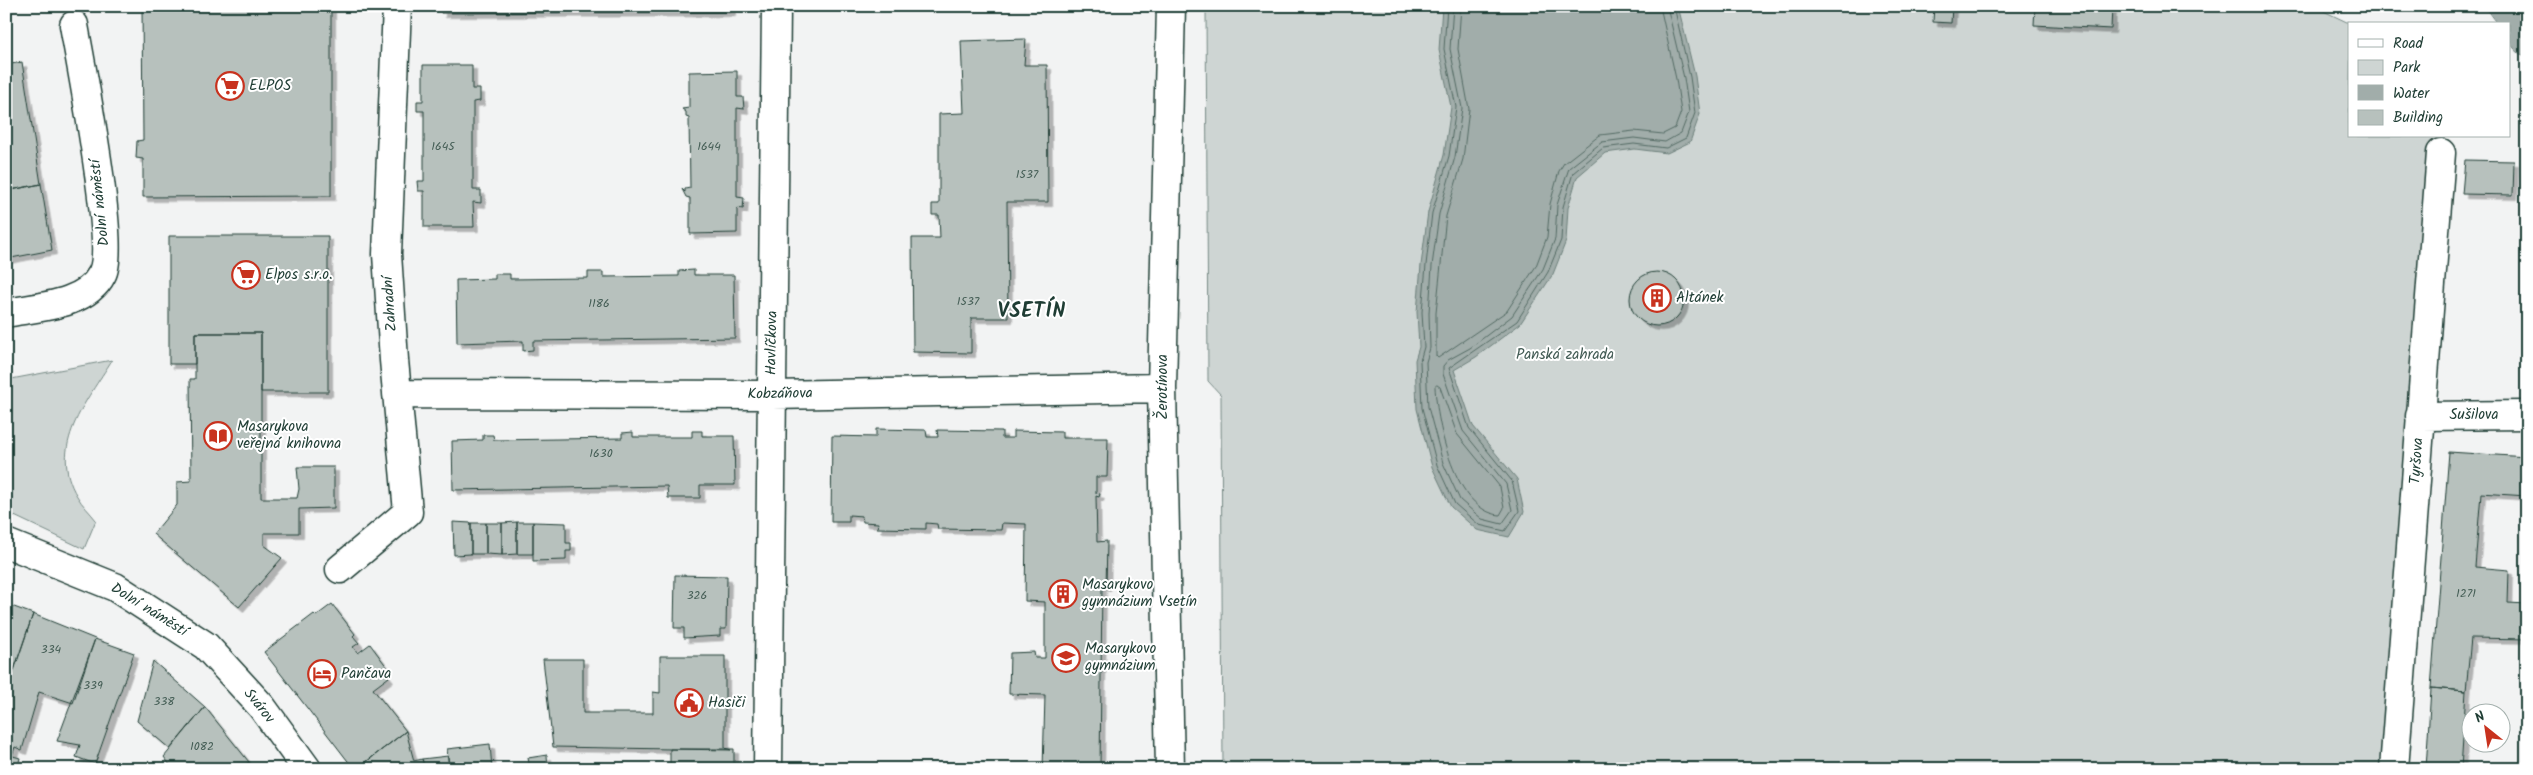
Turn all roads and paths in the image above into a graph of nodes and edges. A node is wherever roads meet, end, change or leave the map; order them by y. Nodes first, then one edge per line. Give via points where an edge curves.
1 (397, 6) edge
2 (776, 6) edge
3 (1171, 6) edge
4 (74, 25) dead end
5 (2441, 153) dead end
6 (6, 313) edge
7 (1162, 388) junction
8 (398, 394) junction
9 (772, 395) junction
10 (2527, 415) edge
11 (2420, 416) junction
12 (6, 543) edge
13 (340, 569) dead end
14 (206, 646) joint
15 (307, 769) edge
16 (768, 769) edge
17 (1170, 769) edge
18 (2394, 769) edge

1 - 8 street, Zahradní via 387,254
2 - 9 street, Havlíčkova
3 - 7 street, Žerotínova
4 - 6 street, Dolní náměstí via 104,216 102,274 90,289 68,301
5 - 11 street, Tyršova
7 - 9 street, Kobzáňova
7 - 17 street, Žerotínova
8 - 9 street, Kobzáňova
8 - 13 street, Zahradní via 408,512
9 - 16 street, Havlíčkova
10 - 11 street, Sušilova
11 - 18 street, Tyršova
12 - 14 street, Dolní náměstí via 115,587
14 - 15 street, Svárov via 262,707

